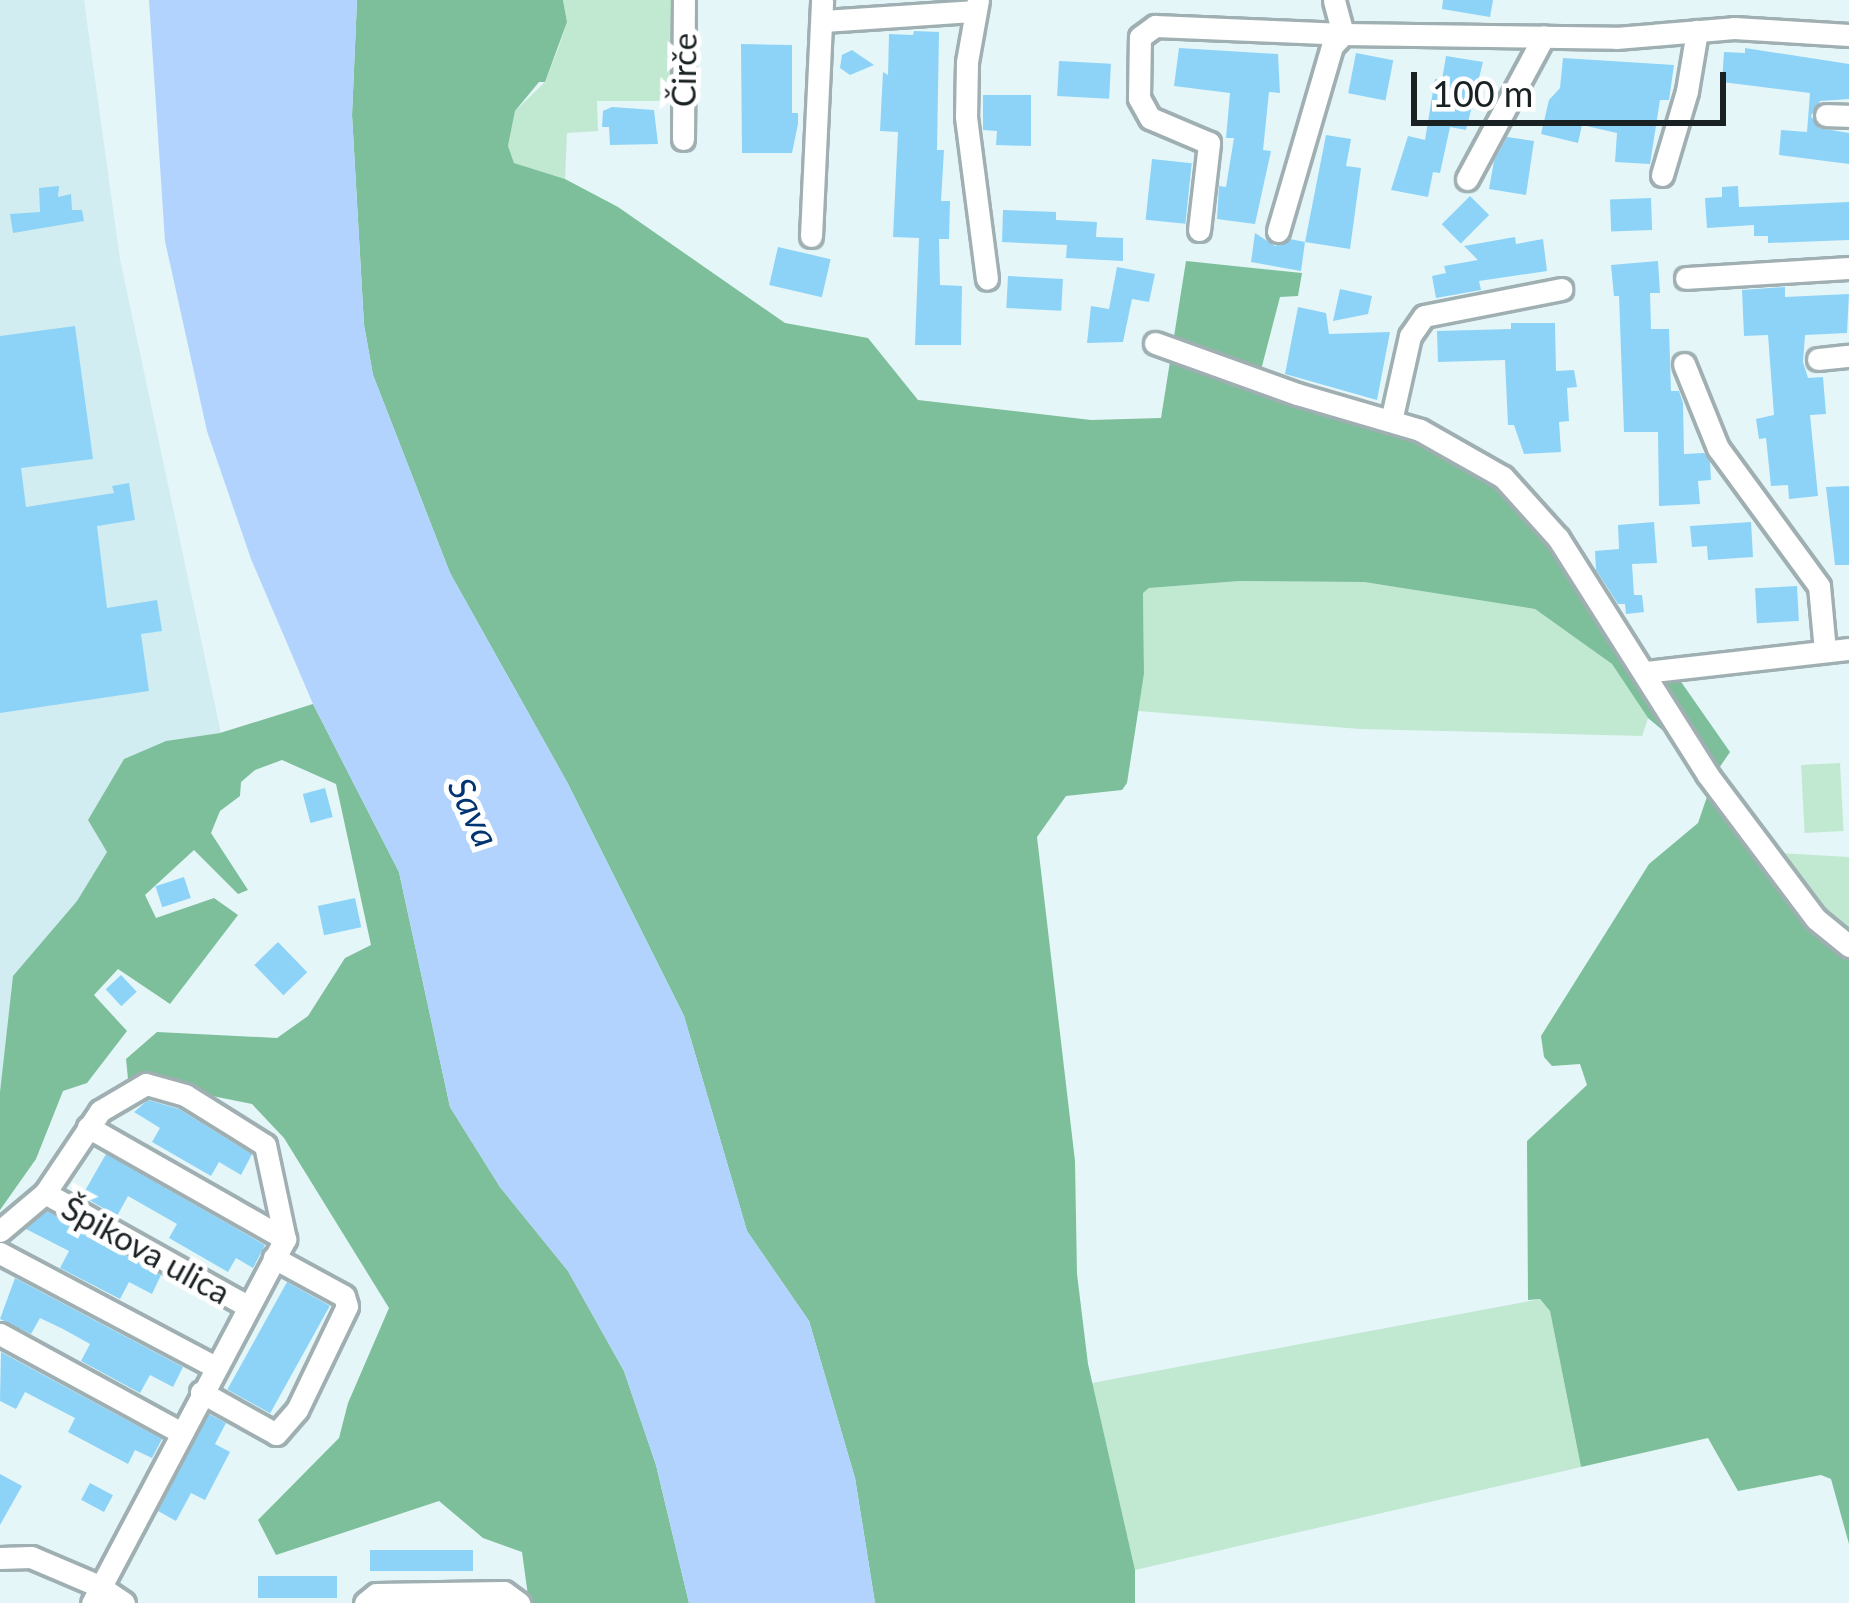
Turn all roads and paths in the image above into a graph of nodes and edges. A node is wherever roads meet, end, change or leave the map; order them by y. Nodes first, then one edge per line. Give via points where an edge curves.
1 (684, 0) edge
2 (1334, 0) edge
3 (975, 6) edge
4 (822, 11) edge
5 (1697, 31) junction
6 (1343, 34) junction
7 (1849, 35) edge
8 (1544, 36) junction
9 (682, 140) dead end
10 (1662, 175) dead end
11 (1467, 179) dead end
12 (1198, 230) dead end
13 (1278, 231) dead end
14 (811, 236) dead end
15 (1849, 268) edge
16 (1687, 278) dead end
17 (986, 279) dead end
18 (1561, 290) dead end
19 (1155, 343) dead end
20 (1849, 356) edge
21 (1818, 359) dead end
22 (1684, 364) dead end
23 (1391, 421) junction
24 (1849, 649) edge
25 (1825, 652) junction
26 (1646, 672) junction
27 (1849, 946) edge
28 (88, 1127) junction
29 (44, 1193) junction
30 (0, 1231) edge
31 (279, 1249) junction
32 (0, 1253) edge
33 (247, 1306) junction
34 (0, 1334) edge
35 (215, 1367) junction
36 (202, 1392) junction
37 (181, 1432) junction
38 (0, 1558) edge
39 (95, 1594) edge
40 (124, 1603) edge
41 (364, 1603) edge
42 (519, 1603) edge

1 - 9 street, Čirče
2 - 6 street
3 - 4 street
3 - 17 street via 966,117
4 - 14 street
5 - 7 street
5 - 8 street
5 - 10 street
6 - 8 street
6 - 12 street via 1156,26 1140,37 1139,98 1150,118 1209,143
6 - 13 street via 1331,46
8 - 11 street
15 - 16 street
18 - 23 street via 1424,316 1410,336
19 - 23 street
20 - 21 street
22 - 25 street via 1718,448 1819,586
23 - 26 street via 1455,446 1524,496
24 - 25 street
25 - 26 street
26 - 27 street via 1706,774 1816,919
28 - 29 street, Špikova ulica
28 - 31 street, Špikova ulica
28 - 31 street, Špikova ulica via 146,1084 184,1096 265,1145
29 - 30 street, Špikova ulica
29 - 33 street, Špikova ulica
31 - 33 street, Špikova ulica
31 - 36 street, Špikova ulica via 347,1306 296,1410 276,1433
32 - 35 street, Špikova ulica
33 - 35 street, Špikova ulica
34 - 37 street
35 - 36 street, Špikova ulica
36 - 37 street, Špikova ulica
37 - 39 street, Špikova ulica
38 - 39 street via 31,1557
39 - 40 street
41 - 42 street via 376,1594 503,1592

